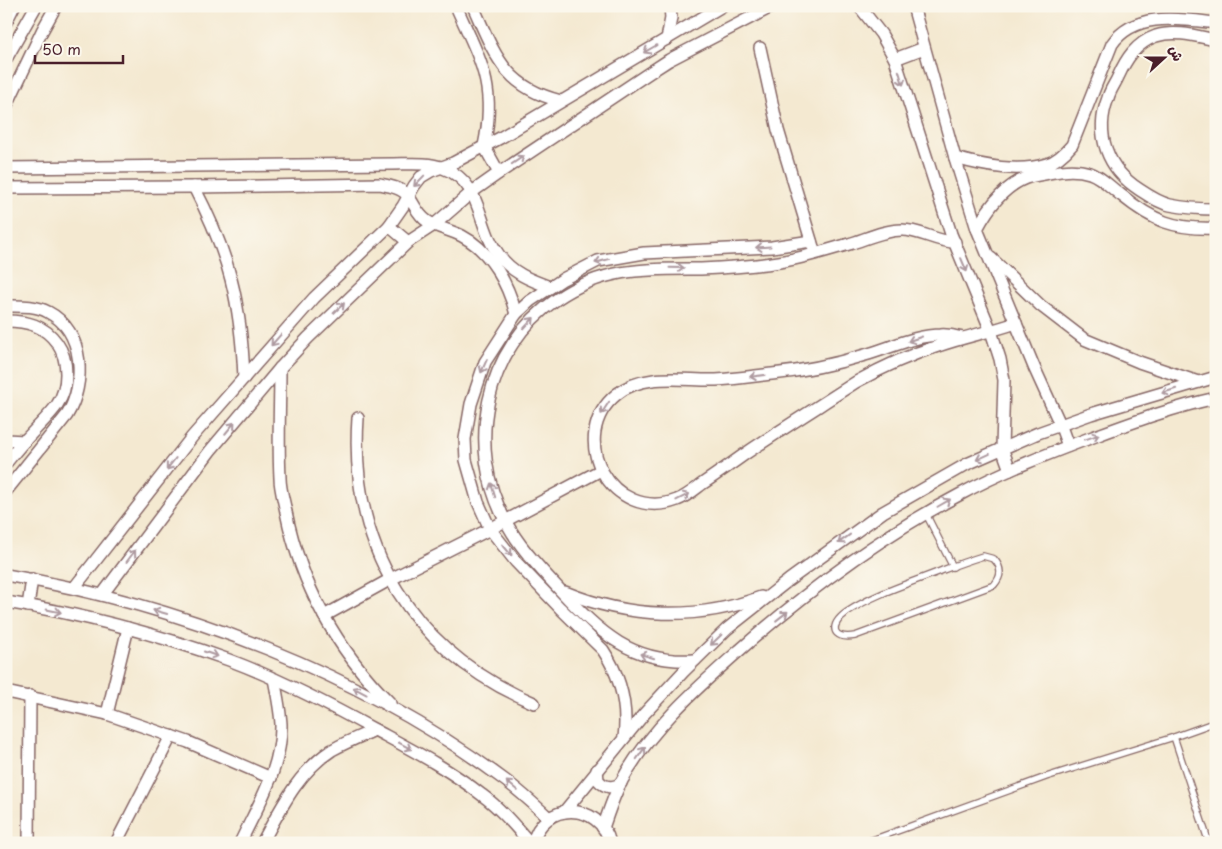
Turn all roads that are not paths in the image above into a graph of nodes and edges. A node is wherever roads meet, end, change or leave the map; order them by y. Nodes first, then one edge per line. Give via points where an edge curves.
1 (14, 6) edge
2 (36, 6) edge
3 (56, 6) edge
4 (456, 6) edge
5 (473, 6) edge
6 (670, 6) edge
7 (722, 6) edge
8 (773, 6) edge
9 (859, 6) edge
10 (913, 6) edge
11 (6, 22) edge
12 (1216, 23) edge
13 (667, 39) junction
14 (1216, 40) edge
15 (760, 48) dead end
16 (924, 48) junction
17 (895, 58) junction
18 (6, 59) edge
19 (561, 101) junction
20 (6, 107) edge
21 (484, 146) junction
22 (954, 158) junction
23 (1111, 163) junction
24 (441, 167) junction
25 (6, 168) edge
26 (499, 173) junction
27 (1091, 173) junction
28 (194, 187) junction
29 (6, 188) edge
30 (472, 192) junction
31 (408, 196) junction
32 (1216, 209) edge
33 (434, 225) junction
34 (389, 226) junction
35 (1216, 228) edge
36 (977, 229) junction
37 (811, 241) junction
38 (408, 242) junction
39 (955, 242) junction
40 (816, 254) junction
41 (988, 255) junction
42 (550, 287) junction
43 (6, 306) edge
44 (516, 314) junction
45 (6, 321) edge
46 (1016, 323) junction
47 (991, 331) junction
48 (963, 338) junction
49 (280, 368) junction
50 (1216, 377) edge
51 (244, 378) junction
52 (1198, 382) junction
53 (1216, 398) edge
54 (358, 418) dead end
55 (1060, 424) junction
56 (6, 440) edge
57 (25, 441) junction
58 (1068, 446) junction
59 (1002, 448) junction
60 (6, 463) edge
61 (601, 470) junction
62 (1010, 470) junction
63 (6, 491) edge
64 (926, 514) junction
65 (505, 520) junction
66 (490, 529) junction
67 (952, 567) junction
68 (6, 575) edge
69 (391, 579) junction
70 (32, 580) junction
71 (74, 588) junction
72 (560, 590) junction
73 (770, 594) junction
74 (102, 595) junction
75 (6, 602) edge
76 (28, 606) junction
77 (324, 616) junction
78 (128, 628) junction
79 (695, 660) junction
80 (274, 679) junction
81 (6, 692) edge
82 (30, 696) junction
83 (534, 703) dead end
84 (400, 713) junction
85 (107, 714) junction
86 (1216, 722) edge
87 (375, 730) junction
88 (171, 736) junction
89 (624, 738) junction
90 (1174, 738) junction
91 (597, 770) junction
92 (271, 778) junction
93 (621, 783) junction
94 (564, 812) junction
95 (549, 818) junction
96 (603, 828) junction
97 (29, 843) edge
98 (116, 843) edge
99 (240, 843) edge
100 (262, 843) edge
101 (531, 843) edge
102 (610, 843) edge
103 (864, 843) edge
104 (1209, 843) edge

1 - 11 street
2 - 18 street
3 - 20 street
4 - 21 street via 482,62 487,82 490,104
5 - 19 street via 505,70 530,91
6 - 13 street
7 - 13 street
26 -> 8 street via 669,60
9 - 17 street
10 - 16 street
12 - 22 street via 1167,19 1129,26 1118,34 1072,145 1048,164 1001,167
13 -> 19 street
14 - 23 street via 1173,33 1155,36 1139,45 1127,59 1108,98 1103,120 1105,147
15 - 37 street via 778,130
16 - 17 street
16 - 22 street
17 -> 39 street
19 - 21 street
21 - 24 street
21 - 26 street
22 - 36 street
23 - 27 street
23 - 32 street via 1133,186 1168,205
24 - 25 street via 393,164
24 - 30 street via 459,177
24 -> 31 street via 421,177
26 - 30 street
27 - 35 street via 1139,209 1164,222 1179,227
27 - 36 street via 1058,171 1026,178 1005,191 989,208
28 - 29 street
28 - 31 street via 380,184
28 - 51 street via 226,260 238,308
30 - 33 street
30 - 42 street via 485,232 499,256 527,279
31 - 33 street via 418,213
31 - 34 street
33 - 38 street
33 - 44 street via 463,236 488,259 503,279
34 - 38 street
34 -> 51 street via 314,298
36 - 41 street
37 - 40 street
37 -> 42 street via 772,247 620,256 589,265
49 -> 38 street
39 - 40 street via 945,242 915,230 891,231
39 -> 47 street
65 -> 40 street via 486,468 487,404 503,360 541,311 585,283 618,272 753,266
41 - 46 street
41 - 52 street via 1041,306 1084,339
42 - 44 street
43 - 63 street via 35,307 59,320 75,346 80,376 74,404 67,415
44 -> 66 street via 485,362 466,425 468,468
45 - 57 street via 31,323 42,328 52,336 65,362 66,376 57,404
46 - 47 street
46 - 55 street
47 - 48 street
47 - 59 street via 1004,380
61 -> 48 street via 608,481 627,497 639,502 652,504 677,500 856,382 915,354
48 -> 61 street via 943,334 923,336 853,358 776,374 716,380 655,380 634,384 613,398 598,419 594,450
74 -> 49 street via 210,451
49 - 77 street via 280,480 291,536 309,587
50 - 52 street
51 -> 71 street via 192,437
52 -> 55 street
58 -> 53 street
54 - 69 street via 357,460 362,501 373,541
55 - 58 street
55 - 59 street
56 - 57 street
57 - 60 street
58 - 62 street
59 - 62 street
59 -> 73 street via 896,504
61 - 65 street
64 -> 62 street
64 - 67 lane
93 -> 64 street via 665,722 759,633 871,548
65 - 66 street
65 - 72 street via 533,562
66 - 69 street
66 -> 89 street via 538,585 604,650 624,697
67 - 67 lane via 856,607 837,622 837,634 841,637 855,636 989,587 1000,575 998,564 989,557 983,556
68 - 70 street
69 - 77 street
69 - 83 street via 414,615 443,646 495,685
70 - 71 street
70 - 76 street
71 - 74 street
72 - 73 street via 616,608 674,614 732,606
79 -> 72 street via 659,659 622,645 590,620
73 -> 79 street
84 -> 74 street via 345,683 242,638
75 - 76 street
76 -> 78 street
77 - 84 street via 368,680
78 -> 80 street via 230,660
78 - 85 street
79 - 89 street
80 - 87 street
80 - 92 street via 281,726 280,746
81 - 82 street
82 - 85 street
82 - 97 street
95 -> 84 street via 468,754
85 - 88 street
86 - 90 lane
87 - 100 street via 333,750 315,763 286,798
87 -> 101 street via 425,757 483,795
88 - 92 street
88 - 98 street
89 - 91 street
90 - 103 lane via 1046,776
90 - 104 lane
91 - 93 street via 598,780 606,787 612,788
91 - 94 street
92 - 99 street
93 - 96 street
94 - 95 street
94 - 96 street via 586,814
95 - 101 street
96 - 102 street

